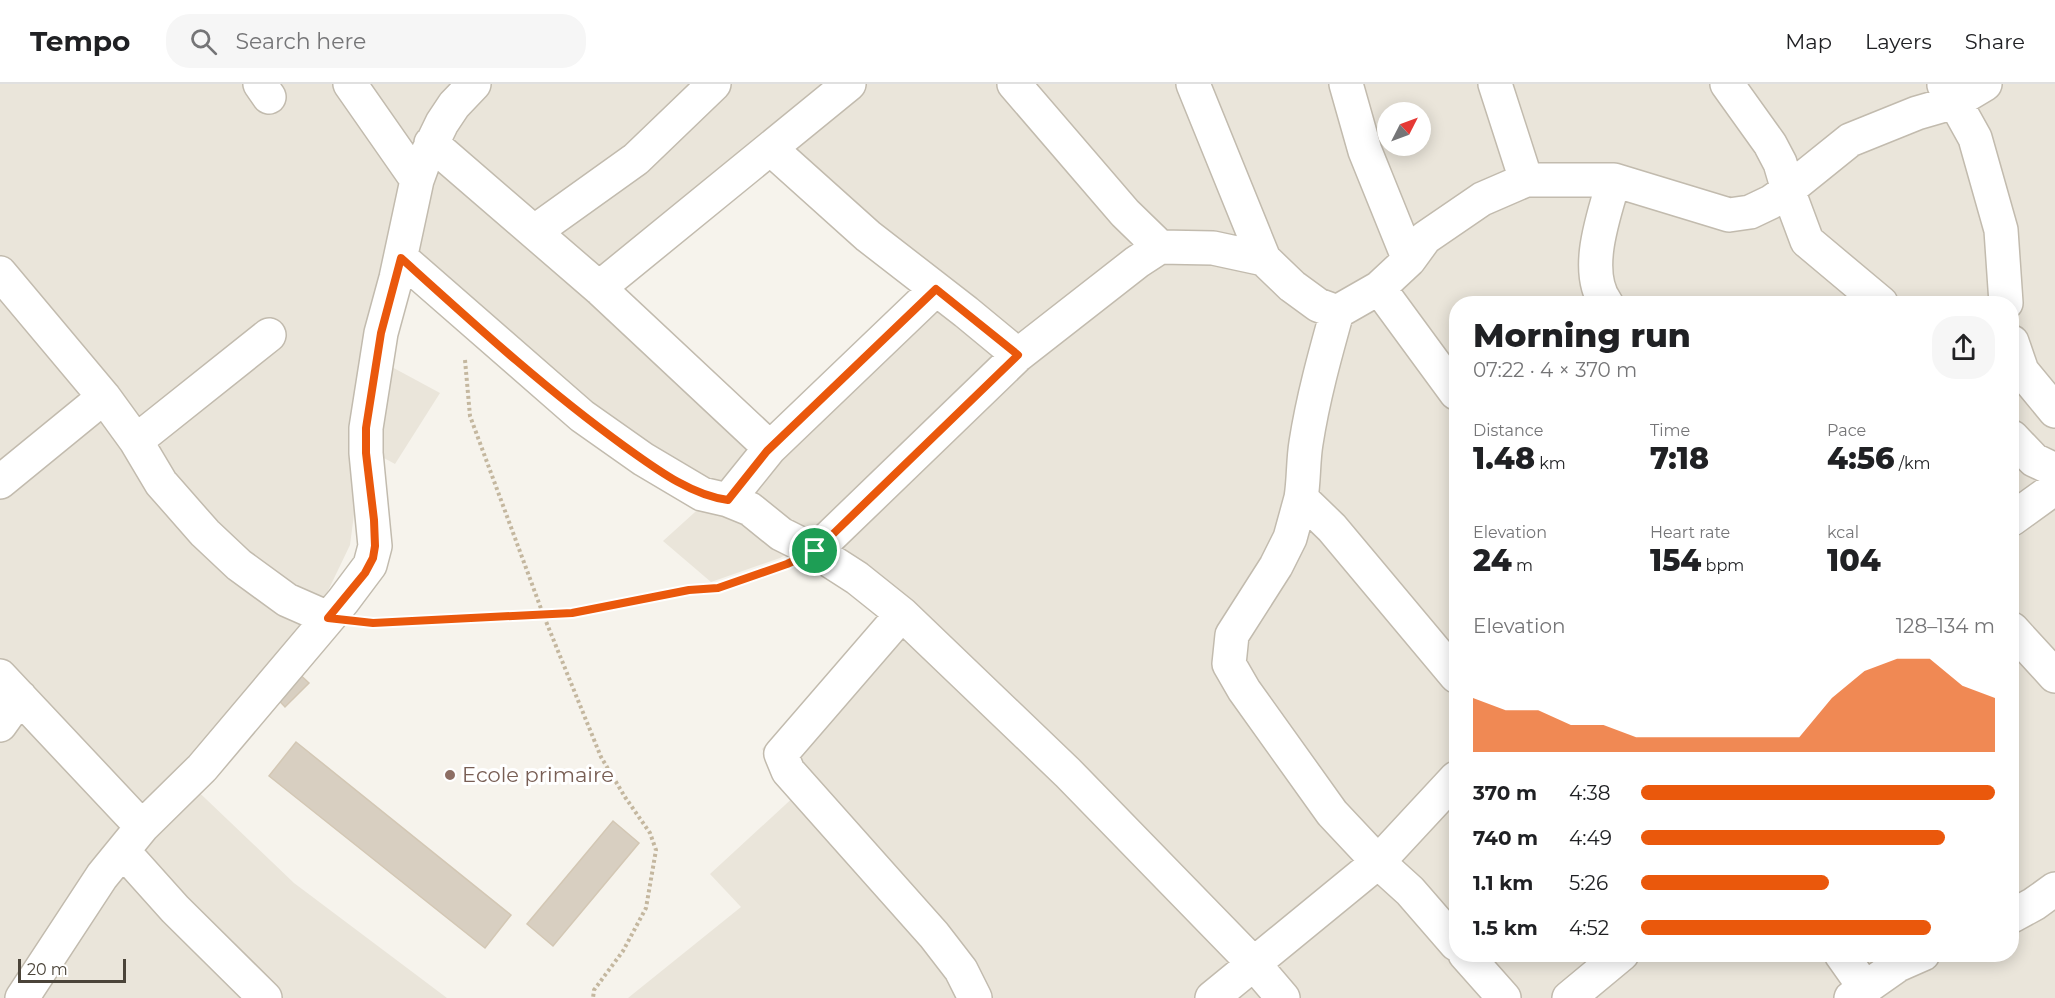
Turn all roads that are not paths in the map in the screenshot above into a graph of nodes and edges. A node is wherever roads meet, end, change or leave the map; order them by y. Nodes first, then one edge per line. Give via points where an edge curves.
1 (350, 84) edge
2 (474, 84) edge
3 (714, 84) edge
4 (849, 84) edge
5 (1014, 84) edge
6 (1193, 84) edge
7 (1346, 84) edge
8 (1495, 84) edge
9 (1727, 84) edge
10 (1985, 84) edge
11 (1949, 93) edge
12 (431, 143) junction
13 (771, 149) junction
14 (417, 180) junction
15 (1526, 180) junction
16 (1614, 180) junction
17 (1788, 190) junction
18 (534, 232) junction
19 (1160, 247) junction
20 (401, 258) junction
21 (1264, 259) junction
22 (1410, 260) junction
23 (0, 273) edge
24 (599, 288) junction
25 (1379, 288) junction
26 (936, 289) junction
27 (1601, 296) edge
28 (1873, 296) edge
29 (2006, 296) edge
30 (1337, 312) junction
31 (269, 334) dead end
32 (1018, 355) junction
33 (2019, 362) edge
34 (1449, 383) edge
35 (104, 397) junction
36 (2055, 411) edge
37 (136, 441) junction
38 (2019, 444) edge
39 (770, 448) junction
40 (2055, 470) edge
41 (0, 482) edge
42 (2055, 488) edge
43 (1301, 498) junction
44 (728, 500) junction
45 (2019, 514) edge
46 (815, 551) junction
47 (902, 614) junction
48 (328, 618) junction
49 (2019, 637) edge
50 (1449, 668) edge
51 (2055, 676) edge
52 (10, 687) edge
53 (0, 725) edge
54 (1449, 786) edge
55 (133, 839) junction
56 (1378, 862) junction
57 (2055, 890) edge
58 (2019, 912) edge
59 (1449, 936) edge
60 (1472, 962) edge
61 (1612, 962) edge
62 (1844, 962) edge
63 (1905, 962) edge
64 (1254, 964) junction
65 (1858, 993) edge
66 (22, 998) edge
67 (265, 998) edge
68 (975, 998) edge
69 (1212, 998) edge
70 (1283, 998) edge
71 (1504, 998) edge
72 (1569, 998) edge

1 - 14 street
2 - 12 street via 454,105
3 - 18 street via 636,159
4 - 13 street
5 - 19 street via 1125,213
6 - 21 street
7 - 22 street via 1365,151
8 - 15 street
9 - 17 street via 1770,144
10 - 11 street
11 - 17 street via 1917,113 1850,140
11 - 29 street via 1974,138 2001,230
12 - 14 street
12 - 18 street
13 - 24 street
13 - 26 street via 868,236
14 - 20 street
15 - 16 street
15 - 22 street via 1482,199 1425,238
16 - 17 street via 1729,215 1750,212
16 - 27 street via 1600,232 1596,266
17 - 28 street via 1808,242
18 - 24 street
19 - 21 street via 1213,248
19 - 32 street
20 - 44 street via 582,416 702,494
20 - 48 street via 381,333 366,428 374,520 373,558
21 - 30 street via 1318,305
22 - 25 street
23 - 35 street
24 - 39 street
25 - 30 street
25 - 34 street
26 - 32 street
26 - 39 street
30 - 43 street via 1316,388 1305,445
31 - 37 street
32 - 46 street
33 - 36 street
35 - 37 street
35 - 41 street
37 - 48 street via 161,483 239,565 287,600
38 - 40 street via 2034,460
39 - 44 street
42 - 45 street
43 - 50 street via 1332,528
43 - 56 street via 1290,538 1276,566 1232,635 1229,664 1332,813
44 - 46 street via 750,509 781,534
46 - 47 street
47 - 64 street via 1068,773
47 - 68 street via 781,754 789,771 934,935 961,970
48 - 55 street via 202,768
49 - 51 street
52 - 53 street
52 - 55 street
54 - 56 street
55 - 66 street via 102,876
55 - 67 street via 175,909
56 - 59 street
56 - 64 street
57 - 58 street
60 - 71 street
61 - 72 street
62 - 65 street
63 - 65 street
64 - 69 street
64 - 70 street

